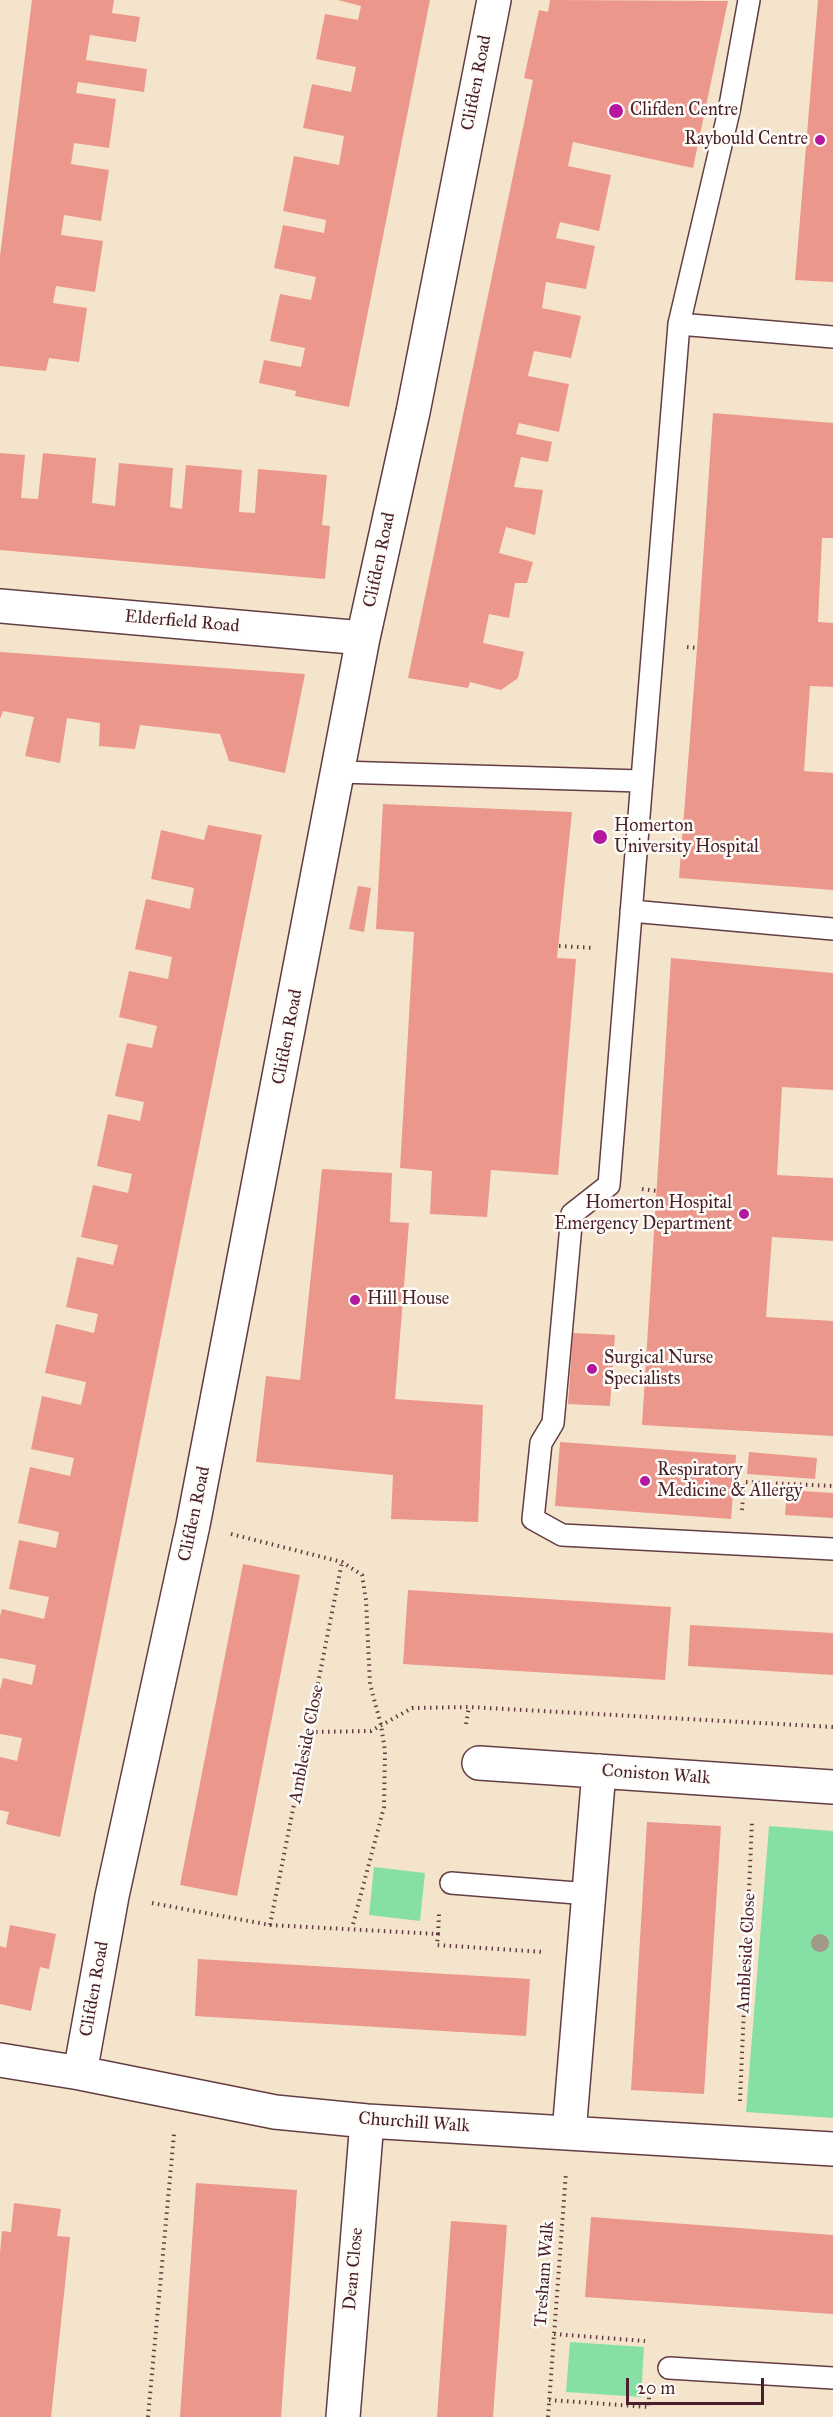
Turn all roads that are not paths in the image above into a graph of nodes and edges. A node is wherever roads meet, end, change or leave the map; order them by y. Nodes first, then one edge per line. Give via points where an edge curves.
1 (494, 0) edge
2 (749, 0) edge
3 (679, 324) junction
4 (833, 337) edge
5 (0, 606) edge
6 (363, 638) junction
7 (339, 772) junction
8 (641, 781) junction
9 (631, 911) junction
10 (833, 929) edge
11 (833, 1549) edge
12 (479, 1762) dead end
13 (599, 1771) junction
14 (833, 1787) edge
15 (451, 1883) dead end
16 (589, 1894) junction
17 (0, 2060) edge
18 (80, 2073) junction
19 (367, 2121) junction
20 (569, 2133) junction
21 (833, 2149) edge
22 (660, 2368) road end
23 (833, 2378) edge
24 (343, 2417) edge

1 - 6 street, Clifden Road via 415,400
2 - 3 lane via 729,111
3 - 4 lane
3 - 8 lane
5 - 6 street, Elderfield Road
6 - 7 street, Clifden Road
7 - 8 lane
7 - 18 street, Clifden Road via 193,1525 112,1896
8 - 9 lane
9 - 10 lane
9 - 11 lane via 609,1185 572,1214 553,1423 541,1443 533,1518 562,1535
12 - 13 street, Coniston Walk
13 - 14 street, Coniston Walk
13 - 16 street
15 - 16 lane
16 - 20 street
17 - 18 street, Churchill Walk
18 - 19 street, Churchill Walk via 275,2112
19 - 20 street, Churchill Walk
19 - 24 street, Dean Close
20 - 21 street, Churchill Walk
22 - 23 lane

